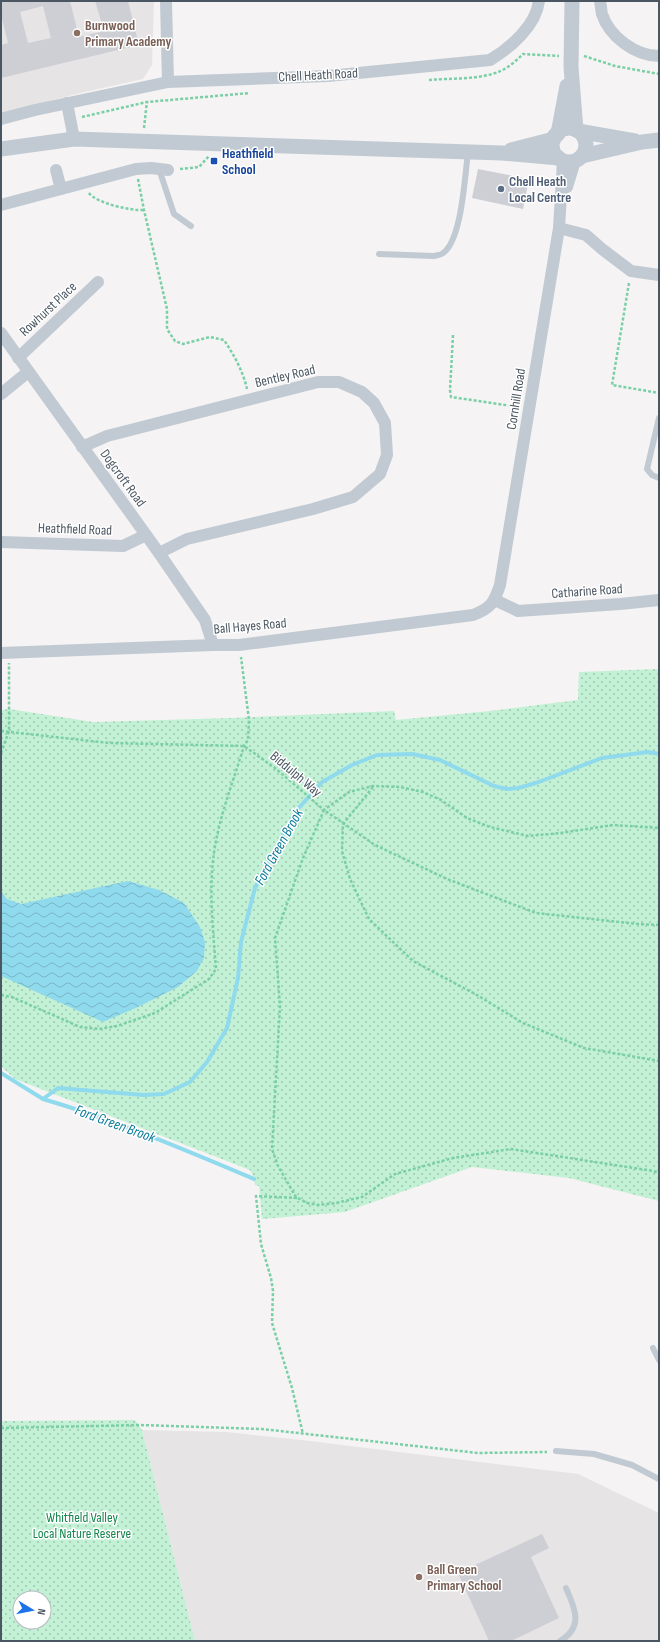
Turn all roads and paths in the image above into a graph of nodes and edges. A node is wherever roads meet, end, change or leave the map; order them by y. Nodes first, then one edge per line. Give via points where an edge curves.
1 (166, 1) edge
2 (539, 1) edge
3 (572, 1) edge
4 (600, 1) edge
5 (659, 56) edge
6 (571, 62) junction
7 (659, 74) edge
8 (422, 80) dead end
9 (168, 82) junction
10 (148, 87) junction
11 (256, 92) dead end
12 (147, 102) junction
13 (68, 103) junction
14 (1, 119) edge
15 (71, 120) junction
16 (577, 130) junction
17 (556, 136) junction
18 (74, 139) junction
19 (659, 140) edge
20 (142, 141) junction
21 (642, 142) junction
22 (222, 143) junction
23 (1, 149) edge
24 (468, 152) junction
25 (502, 153) junction
26 (570, 159) junction
27 (136, 169) junction
28 (164, 169) junction
29 (56, 170) dead end
30 (82, 183) junction
31 (61, 188) junction
32 (1, 205) edge
33 (144, 210) junction
34 (191, 226) dead end
35 (559, 228) junction
36 (379, 254) dead end
37 (631, 270) junction
38 (659, 275) edge
39 (98, 282) dead end
40 (1, 333) edge
41 (453, 334) dead end
42 (18, 358) junction
43 (28, 372) junction
44 (659, 393) edge
45 (1, 394) edge
46 (249, 399) junction
47 (529, 408) junction
48 (659, 418) edge
49 (82, 447) junction
50 (659, 478) edge
51 (146, 535) junction
52 (1, 542) edge
53 (159, 553) junction
54 (495, 600) junction
55 (659, 600) edge
56 (213, 645) junction
57 (239, 645) junction
58 (5, 653) edge
59 (1, 730) edge
60 (9, 731) junction
61 (244, 746) junction
62 (1, 753) edge
63 (373, 786) junction
64 (324, 810) junction
65 (343, 824) junction
66 (659, 828) edge
67 (659, 925) edge
68 (1, 996) edge
69 (659, 1061) edge
70 (659, 1173) edge
71 (298, 1198) junction
72 (653, 1348) dead end
73 (659, 1360) edge
74 (1, 1428) edge
75 (303, 1434) junction
76 (556, 1451) joint
77 (659, 1479) edge
78 (566, 1588) dead end
79 (560, 1641) edge

1 - 9 street
2 - 9 street, Chell Heath Road via 538,11 524,32 503,52 490,60 328,76
3 - 6 street
4 - 5 street via 602,13 612,32 638,52
6 - 7 path via 585,56 615,66
6 - 8 path via 523,54 498,72 476,77
6 - 16 street
6 - 17 street
9 - 10 street, Chell Heath Road
10 - 12 path
10 - 13 street, Chell Heath Road
11 - 12 path
12 - 15 path
12 - 20 path
13 - 14 street, Chell Heath Road
13 - 15 street
15 - 18 street
16 - 17 street via 567,129
16 - 21 street
16 - 26 street via 584,137 585,151
17 - 25 street
17 - 26 street via 554,150
18 - 20 street
18 - 23 street
19 - 21 street
20 - 22 street
21 - 26 street
22 - 24 street
22 - 28 path via 198,167
24 - 25 street
24 - 36 lane via 457,229 442,254
25 - 26 street
26 - 35 street, Cornhill Road via 561,202
27 - 28 street
27 - 30 street
27 - 33 path
28 - 34 lane via 174,214
29 - 31 street
30 - 31 street
30 - 33 path via 92,197 130,209
31 - 32 street
33 - 46 path via 167,308 167,329 175,341 182,344 210,337 224,340 234,354 245,379
35 - 37 street via 586,234
35 - 47 street, Cornhill Road
37 - 38 street
37 - 44 path via 612,385
39 - 42 street, Rowhurst Place
40 - 42 street, Dogcroft Road
41 - 47 path via 451,397
42 - 43 street, Dogcroft Road
43 - 45 street
43 - 49 street, Dogcroft Road
46 - 49 street, Bentley Road via 108,436
46 - 53 street, Bentley Road via 318,382 339,382 362,392 374,403 385,423 387,455 380,474 353,497 187,539
47 - 54 street, Cornhill Road via 500,585
48 - 50 lane via 647,468 652,475
49 - 51 street, Dogcroft Road
51 - 52 street, Heathfield Road via 123,546
51 - 53 street, Dogcroft Road
53 - 56 street, Dogcroft Road via 205,620
54 - 55 street, Catharine Road via 518,611
54 - 57 street, Ball Hayes Road via 487,609 473,615
56 - 57 street, Ball Hayes Road
56 - 58 street, Ball Hayes Road
57 - 61 path via 249,720 248,740
58 - 60 path
59 - 60 path
60 - 61 path via 109,742
60 - 62 path
61 - 64 path, Biddulph Way via 275,768
61 - 68 path via 215,846 211,885 216,969 209,979 155,1014 99,1029 80,1027 12,997
63 - 64 path, Biddulph Way via 349,792
63 - 65 path
63 - 66 path, Biddulph Way via 400,787 423,792 467,818 490,827 528,836 613,825
64 - 65 path
64 - 71 path via 303,858 275,938 280,1006 272,1149 278,1166
65 - 67 path via 375,845 447,879 536,913
65 - 69 path via 342,851 350,879 369,919 413,962 477,995 523,1024 584,1048
70 - 71 path via 512,1149 453,1158 395,1174 362,1197 336,1203 318,1205
71 - 75 path via 256,1196 261,1244 273,1291 272,1323
72 - 73 lane
74 - 75 path via 140,1425 262,1429
75 - 76 path via 478,1453
76 - 77 lane via 594,1454 632,1465
78 - 79 lane via 575,1607 575,1625 568,1636

